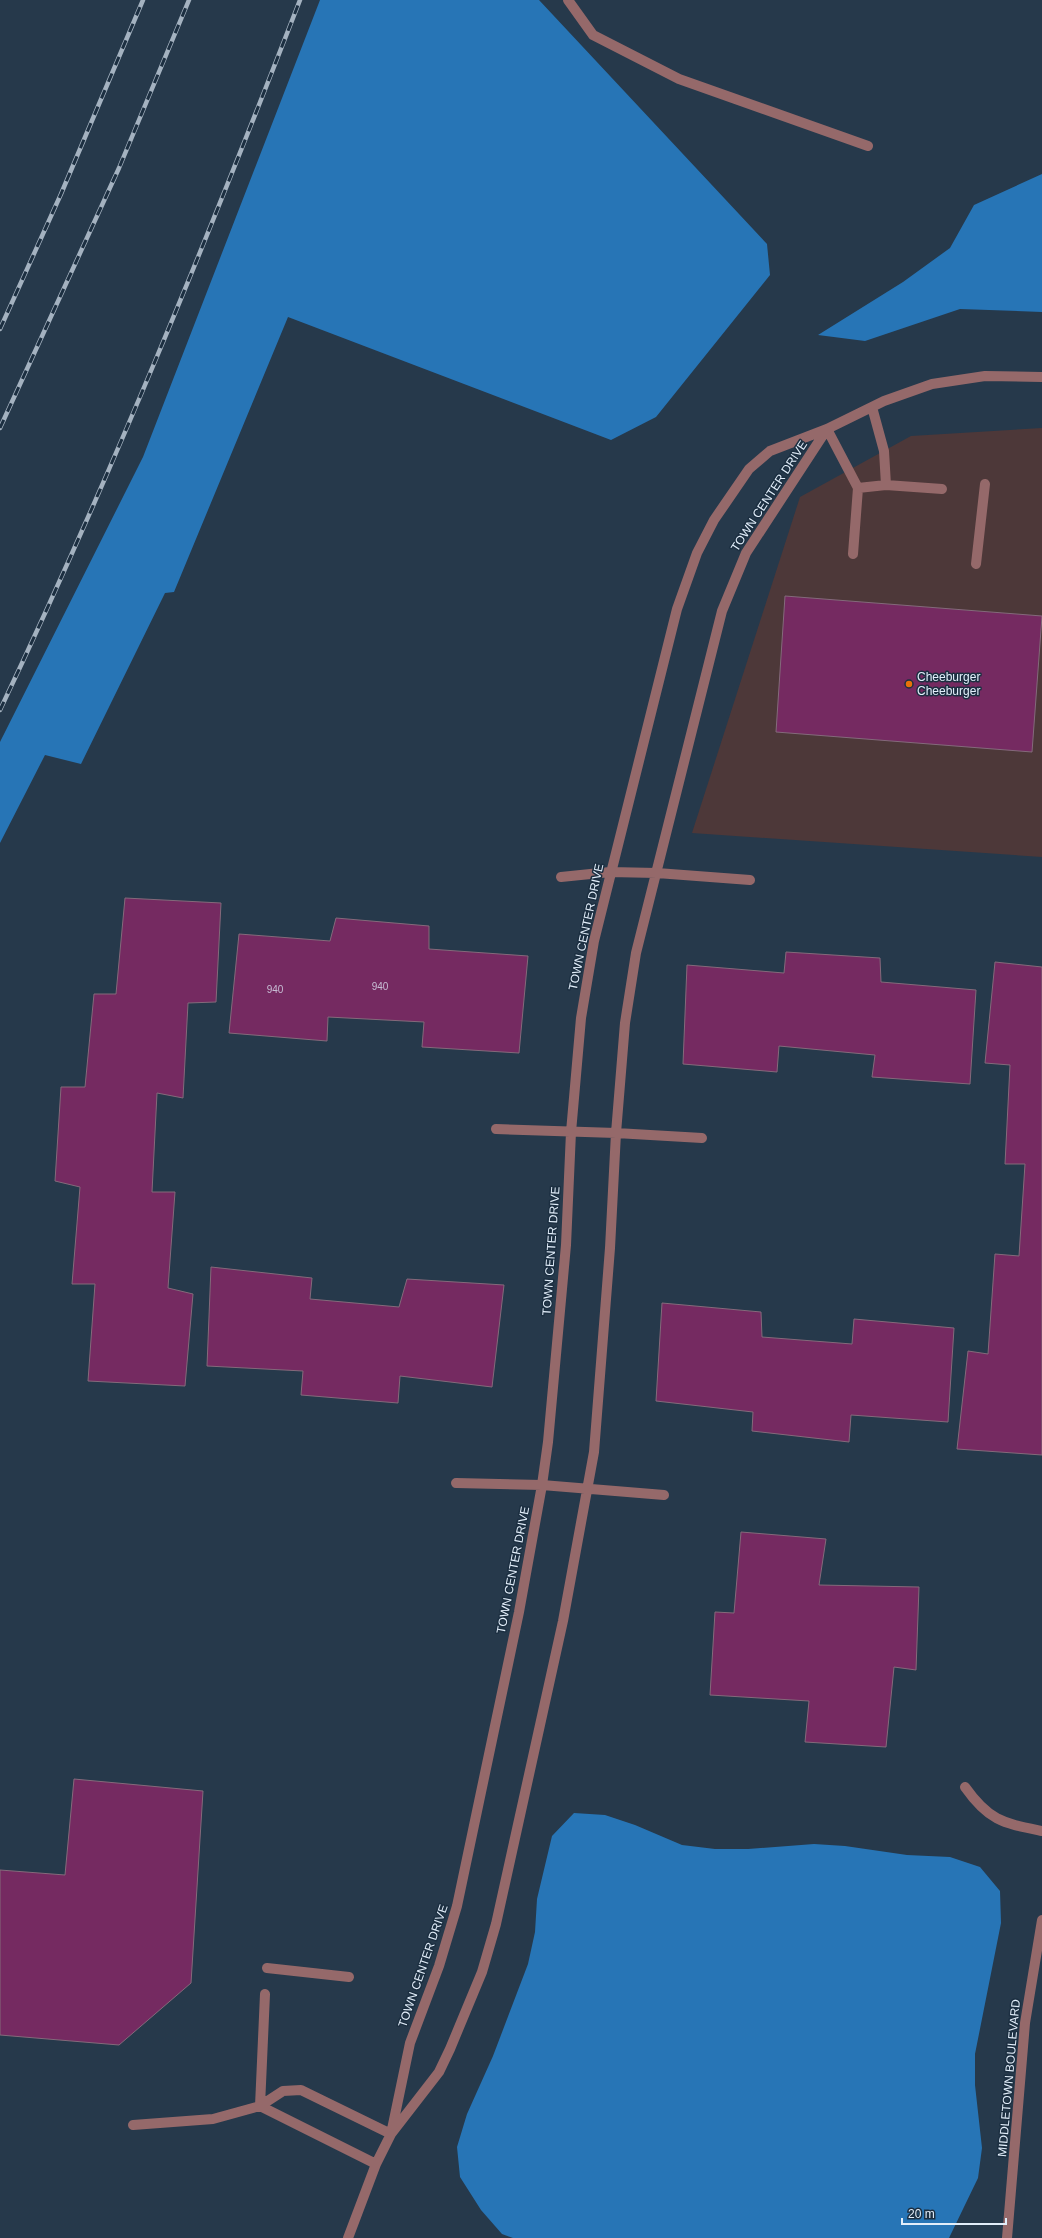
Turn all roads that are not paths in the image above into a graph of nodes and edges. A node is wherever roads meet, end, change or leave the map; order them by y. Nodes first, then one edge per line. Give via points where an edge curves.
1 (568, 0) edge
2 (868, 146) dead end
3 (1042, 377) edge
4 (872, 407) junction
5 (827, 429) junction
6 (985, 484) dead end
7 (886, 485) junction
8 (858, 488) junction
9 (942, 489) dead end
10 (853, 554) dead end
11 (976, 564) dead end
12 (610, 872) junction
13 (656, 873) junction
14 (561, 877) dead end
15 (750, 880) dead end
16 (496, 1129) dead end
17 (571, 1132) junction
18 (616, 1133) junction
19 (702, 1138) dead end
20 (456, 1483) dead end
21 (542, 1485) junction
22 (587, 1489) junction
23 (664, 1495) dead end
24 (965, 1787) dead end
25 (1042, 1831) edge
26 (1042, 1920) edge
27 (267, 1968) dead end
28 (349, 1977) dead end
29 (265, 1994) dead end
30 (260, 2106) junction
31 (133, 2125) dead end
32 (391, 2134) junction
33 (376, 2164) junction
34 (348, 2238) edge
35 (1007, 2238) edge

1 - 2 street via 593,35 679,79
3 - 4 street, TOWN CENTER DRIVE via 985,376 932,384
4 - 5 street, TOWN CENTER DRIVE
4 - 7 street via 884,451
5 - 8 street
5 - 12 street, TOWN CENTER DRIVE via 770,451 749,469 714,520 697,553 676,609
5 - 13 street, TOWN CENTER DRIVE via 746,553 722,611
6 - 11 street
7 - 8 street
7 - 9 street
8 - 10 street
12 - 13 street
12 - 14 street
12 - 17 street, TOWN CENTER DRIVE via 594,941 581,1018
13 - 15 street
13 - 18 street, TOWN CENTER DRIVE via 634,969 625,1023
16 - 17 street
17 - 18 street
17 - 21 street, TOWN CENTER DRIVE via 566,1245
18 - 19 street
18 - 22 street, TOWN CENTER DRIVE via 610,1256 594,1452
20 - 21 street
21 - 22 street
21 - 32 street, TOWN CENTER DRIVE via 519,1612 457,1906 439,1966 410,2043
22 - 23 street
22 - 32 street, TOWN CENTER DRIVE via 563,1621 496,1924 482,1972 439,2072
24 - 25 street via 979,1806 998,1820
26 - 35 street, MIDDLETOWN BOULEVARD via 1026,2023
27 - 28 street
29 - 30 street
30 - 31 street via 213,2119
30 - 32 street via 283,2091 301,2090
30 - 33 street
32 - 33 street, TOWN CENTER DRIVE
33 - 34 street, TOWN CENTER DRIVE

